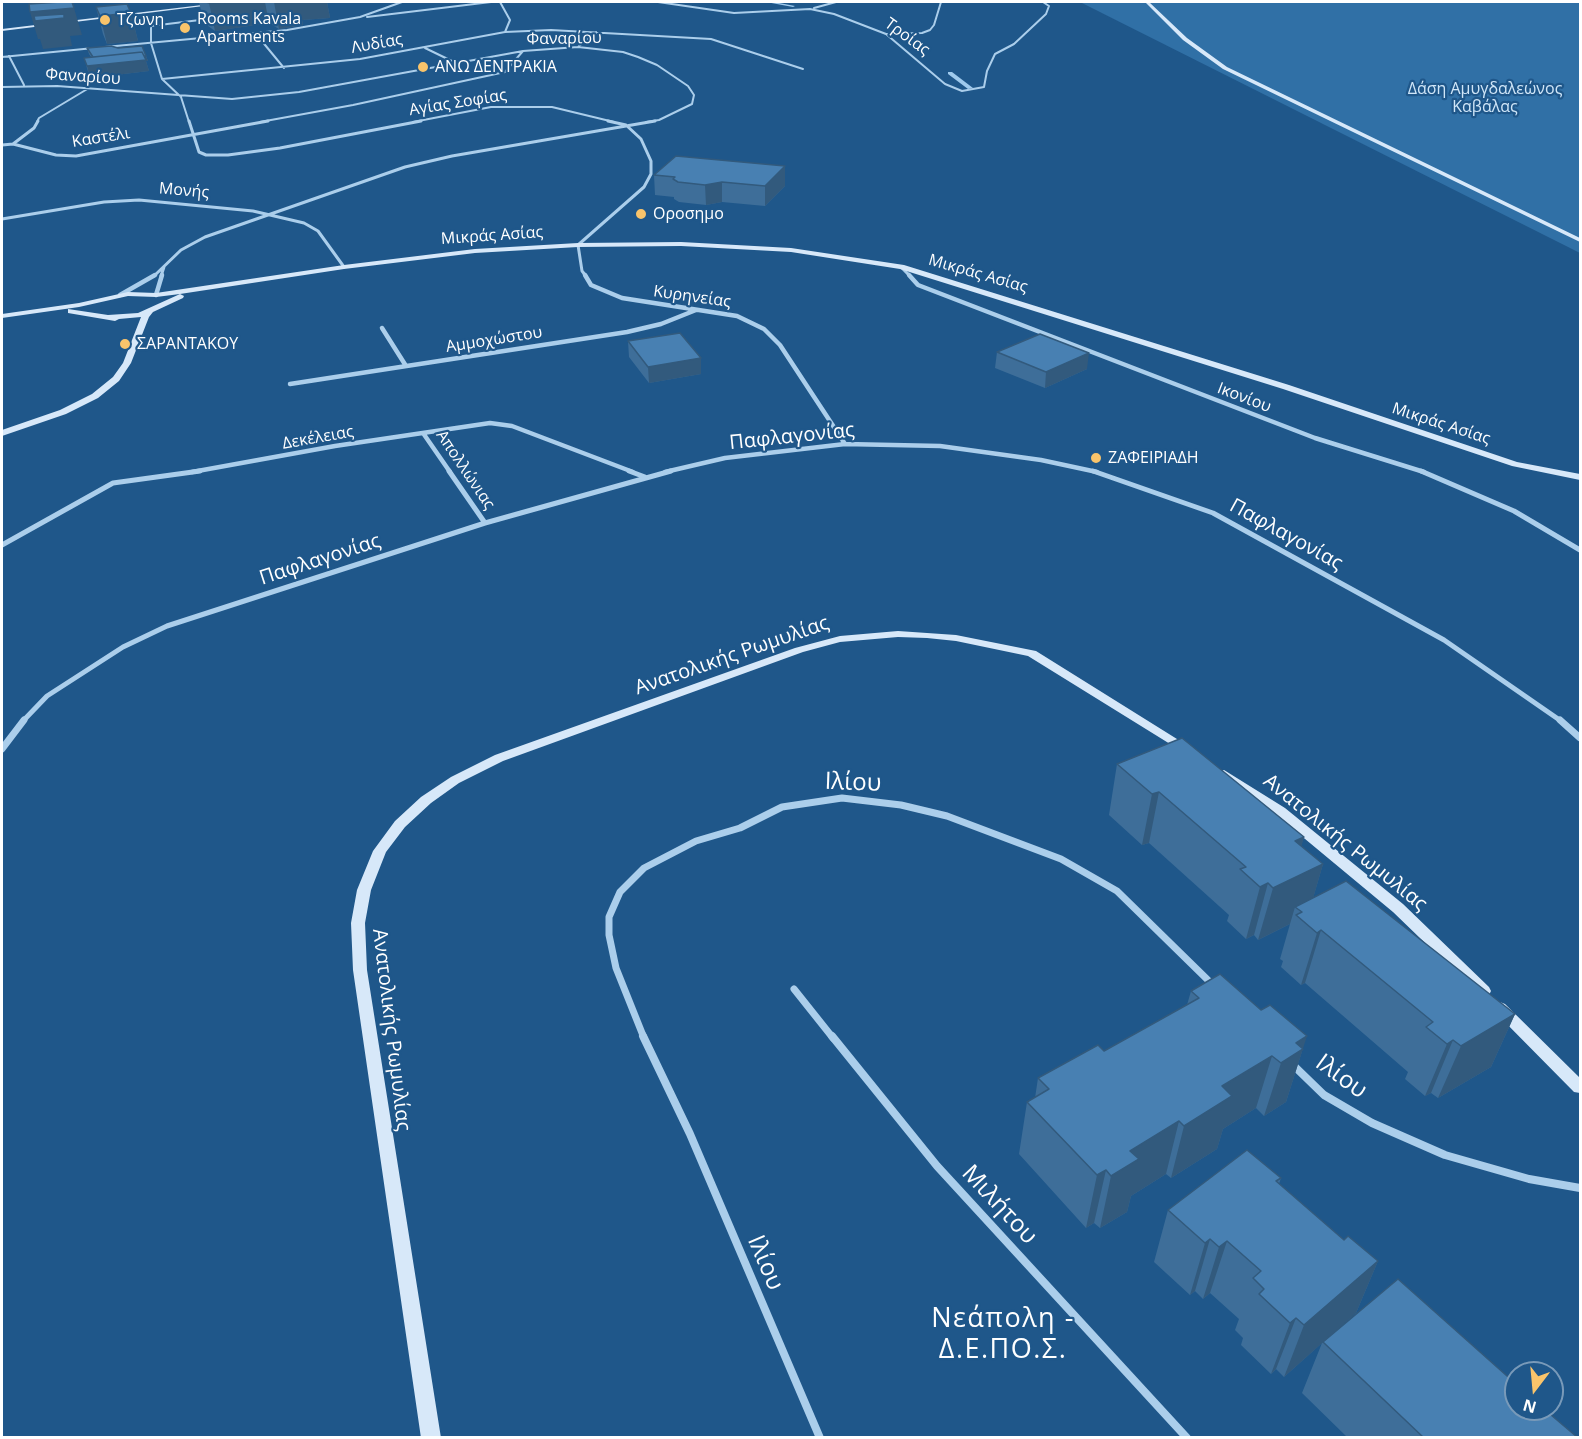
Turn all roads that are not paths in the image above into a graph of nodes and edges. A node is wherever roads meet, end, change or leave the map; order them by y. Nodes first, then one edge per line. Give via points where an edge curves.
1 (197, 2) edge
2 (234, 2) edge
3 (402, 2) edge
4 (491, 2) edge
5 (500, 2) edge
6 (658, 2) edge
7 (836, 2) edge
8 (941, 2) edge
9 (1043, 2) edge
10 (1146, 2) edge
11 (810, 9) junction
12 (360, 17) junction
13 (217, 18) dead end
14 (2, 26) edge
15 (2, 30) edge
16 (505, 32) junction
17 (596, 32) junction
18 (256, 34) junction
19 (886, 34) junction
20 (151, 43) junction
21 (578, 47) junction
22 (424, 48) junction
23 (523, 51) junction
24 (9, 56) junction
25 (2, 57) edge
26 (456, 63) junction
27 (284, 68) junction
28 (803, 69) dead end
29 (162, 80) junction
30 (24, 85) junction
31 (2, 87) edge
32 (89, 88) junction
33 (180, 97) junction
34 (626, 125) junction
35 (194, 134) junction
36 (13, 144) junction
37 (2, 145) edge
38 (270, 213) junction
39 (2, 219) edge
40 (1581, 240) edge
41 (578, 245) junction
42 (164, 266) junction
43 (344, 267) junction
44 (901, 267) junction
45 (224, 284) junction
46 (156, 295) junction
47 (119, 296) junction
48 (109, 299) junction
49 (161, 305) junction
50 (700, 309) junction
51 (44, 310) junction
52 (149, 312) junction
53 (2, 316) edge
54 (105, 316) junction
55 (382, 328) dead end
56 (138, 338) junction
57 (406, 366) junction
58 (290, 384) dead end
59 (2, 433) edge
60 (423, 433) junction
61 (845, 444) junction
62 (646, 477) junction
63 (1581, 477) edge
64 (485, 523) junction
65 (2, 545) edge
66 (1581, 550) edge
67 (1581, 738) edge
68 (2, 749) edge
69 (1198, 757) edge
70 (1216, 769) edge
71 (794, 989) dead end
72 (1218, 991) edge
73 (1283, 1056) edge
74 (1581, 1087) edge
75 (1581, 1188) edge
76 (431, 1437) edge
77 (820, 1437) edge
78 (1187, 1437) edge

1 - 14 street
2 - 15 street
3 - 12 street
4 - 12 street
5 - 16 street via 510,20
6 - 11 street, Τροίας via 734,13
7 - 11 street
8 - 19 street via 930,30
9 - 19 street, Τροίας via 1049,6 1046,14 1014,44 995,54 985,85 980,89 962,91 945,84
10 - 40 street via 1185,39 1225,68
11 - 19 street, Τροίας
12 - 18 street
13 - 20 street via 151,26
16 - 17 street, Λυδίας
16 - 22 street, Λυδίας
17 - 21 street
17 - 28 street, Λυδίας via 711,39
18 - 20 street
18 - 27 street
20 - 24 street
20 - 29 street
21 - 23 street, Φαναρίου
21 - 34 street, Φαναρίου via 623,52 657,65 688,86 694,95 692,104 673,115
22 - 26 street
22 - 27 street, Λυδίας
23 - 26 street, Φαναρίου
23 - 35 street, Καστέλι via 505,72
24 - 25 street
24 - 30 street
26 - 33 street, Φαναρίου via 299,92 231,99
27 - 29 street, Λυδίας
29 - 33 street
30 - 31 street, Φαναρίου
30 - 32 street, Φαναρίου
32 - 33 street, Φαναρίου
32 - 36 street via 39,118 34,128
33 - 35 street
34 - 35 street, Αγίας Σοφίας via 552,107 491,107 280,148 206,155 199,152
34 - 38 street, Φαναρίου via 405,167
34 - 41 street via 641,139 651,161 651,174 644,187
35 - 36 street, Καστέλι via 76,156
36 - 37 street, Καστέλι
38 - 39 street, Μονής via 139,200
38 - 42 street, Φαναρίου via 205,237 180,250
38 - 43 street, Μονής via 318,231
41 - 43 street, Μικράς Ασίας via 427,256
41 - 44 street, Μικράς Ασίας via 748,246
41 - 50 street, Κυρηνείας via 582,271 591,285 632,300
42 - 46 street
42 - 47 street, Φαναρίου via 151,279
43 - 45 street, Μικράς Ασίας
44 - 63 street, Μικράς Ασίας via 1126,335 1515,464
44 - 66 street, Ικονίου via 918,285 1315,438 1414,468 1514,511
45 - 46 street
45 - 49 street
46 - 47 street
46 - 49 street via 161,298
47 - 48 street
48 - 51 street
48 - 54 street via 98,307
49 - 52 street
50 - 57 street, Αμμοχώστου via 627,332
50 - 61 street, Κυρηνείας via 737,316 765,329 780,345
51 - 53 street
51 - 54 street
52 - 54 street via 129,317
52 - 56 street
54 - 56 street via 131,326
55 - 57 street
56 - 59 street via 116,379 95,396 63,412
57 - 58 street, Αμμοχώστου
60 - 62 street, Δεκέλειας via 490,423 512,426
60 - 64 street, Απολλώνιας
60 - 65 street, Δεκέλειας via 113,483
61 - 62 street, Παφλαγονίας via 725,458
61 - 67 street, Παφλαγονίας via 940,446 1041,460 1087,469 1213,513 1444,640 1552,713
62 - 64 street, Παφλαγονίας
64 - 68 street, Παφλαγονίας via 196,616 123,646 47,696
69 - 76 street, Ανατολικής Ρωμυλίας via 1032,653 956,638 898,634 840,639 799,650 499,758 426,800 400,824 380,851 364,890 358,923 360,970
70 - 74 street, Ανατολικής Ρωμυλίας via 1280,811 1398,908
71 - 78 street, Μιλήτου via 937,1166
72 - 77 street, Ιλίου via 1117,891 1061,859 1001,835 901,805 842,798 782,807 740,828 696,841 644,868 620,892 609,917 616,968
73 - 75 street, Ιλίου via 1324,1095 1445,1155 1529,1179

